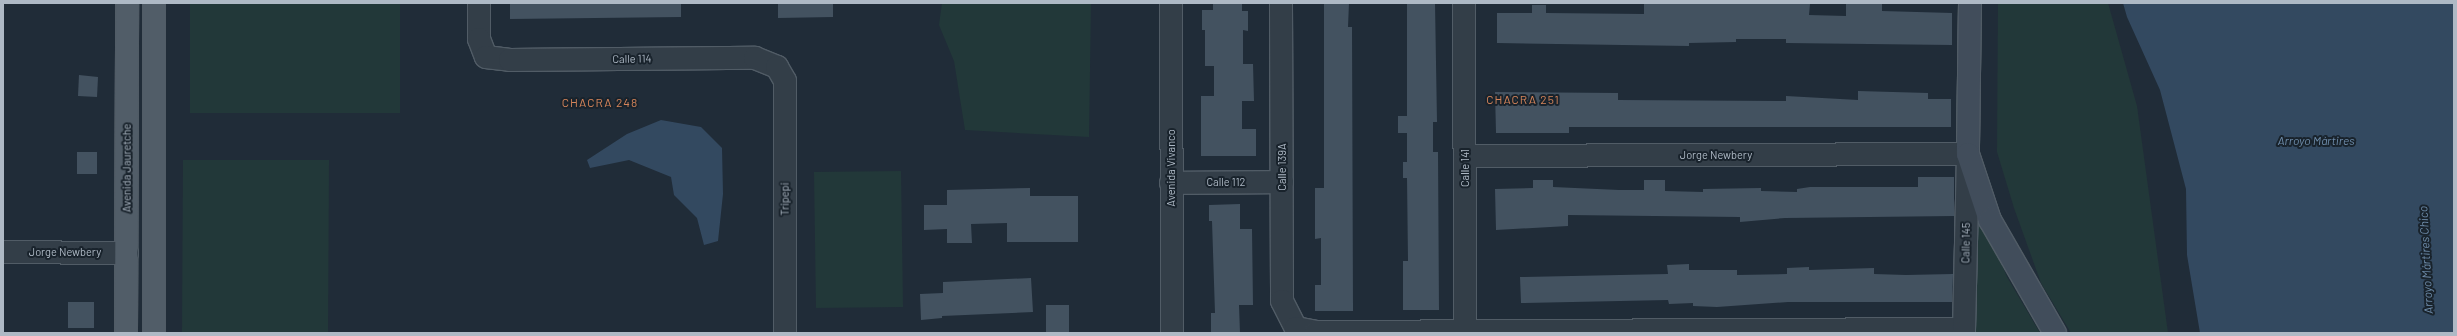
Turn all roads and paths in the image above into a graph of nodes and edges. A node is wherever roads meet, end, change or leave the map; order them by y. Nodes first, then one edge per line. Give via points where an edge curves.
1 (127, 3) edge
2 (154, 3) edge
3 (479, 3) edge
4 (1171, 3) edge
5 (1281, 3) edge
6 (1464, 3) edge
7 (1970, 3) edge
8 (777, 67) joint
9 (1968, 154) junction
10 (1465, 156) junction
11 (1282, 182) junction
12 (1171, 183) junction
13 (3, 252) edge
14 (126, 253) junction
15 (1964, 331) edge
16 (1465, 332) edge
17 (126, 333) edge
18 (154, 333) edge
19 (785, 333) edge
20 (1172, 333) edge
21 (2055, 333) edge

1 - 14 main road, Avenida Jauretche
2 - 18 main road
3 - 8 street, Calle 114 via 479,39 486,57 510,60 755,58
4 - 12 street, Avenida Vivanco
5 - 11 street, Calle 139A
6 - 10 street, Calle 141
7 - 9 main road
8 - 19 street, Tripepi via 785,81
9 - 10 street, Jorge Newbery
9 - 15 street, Calle 145
9 - 21 main road via 1990,220
10 - 16 street, Calle 141
11 - 12 street, Calle 112
11 - 16 street, Calle 139A via 1282,301 1296,328 1316,332
12 - 20 street, Avenida Vivanco
13 - 14 street, Jorge Newbery
14 - 17 main road, Avenida Jauretche
15 - 16 street

